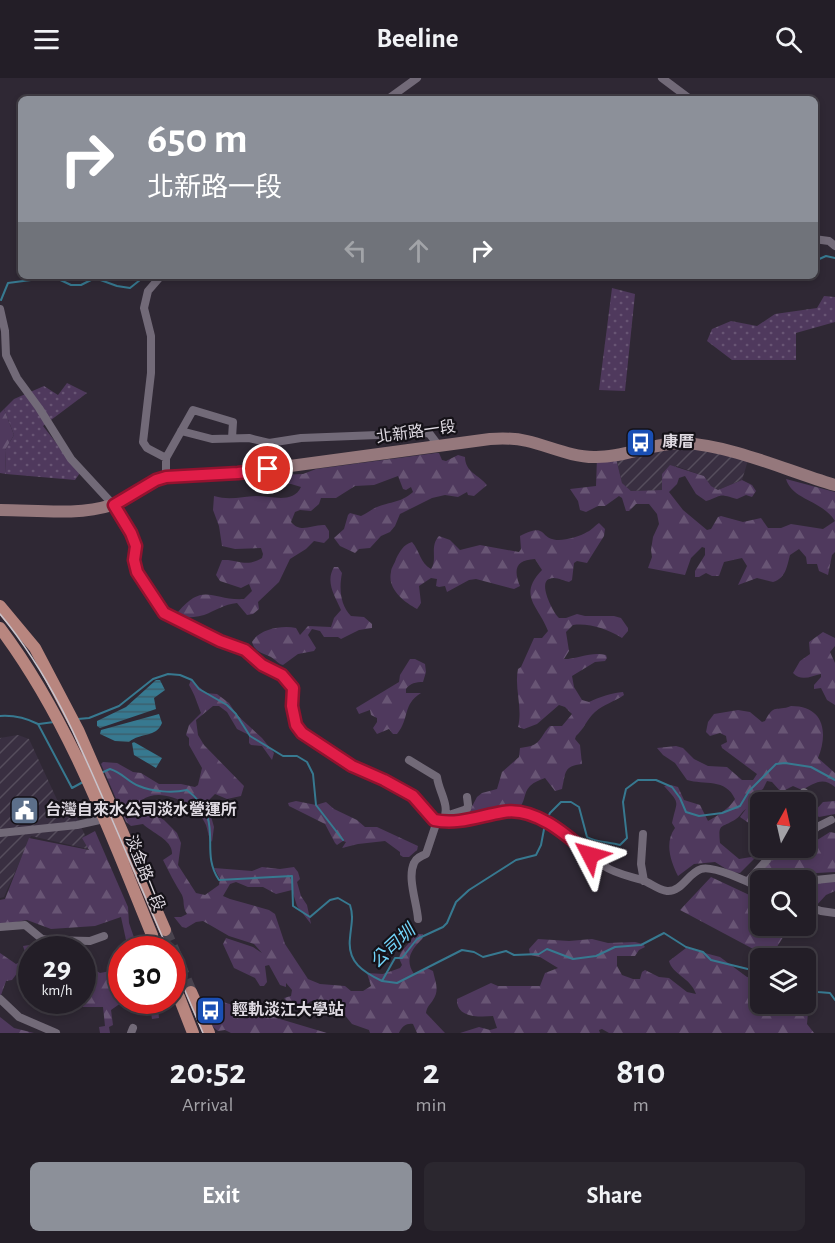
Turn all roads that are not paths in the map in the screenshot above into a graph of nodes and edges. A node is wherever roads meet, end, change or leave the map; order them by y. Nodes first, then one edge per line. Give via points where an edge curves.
1 (417, 78) edge
2 (662, 78) edge
3 (392, 96) edge
4 (686, 96) edge
5 (818, 240) edge
6 (835, 246) edge
7 (158, 279) edge
8 (0, 309) edge
9 (182, 431) junction
10 (232, 438) junction
11 (438, 444) junction
12 (166, 458) junction
13 (166, 477) junction
14 (835, 485) edge
15 (114, 505) junction
16 (0, 510) edge
17 (0, 606) edge
18 (0, 628) edge
19 (409, 760) dead end
20 (88, 767) junction
21 (98, 788) junction
22 (467, 796) dead end
23 (104, 819) junction
24 (444, 819) junction
25 (831, 820) dead end
26 (816, 828) edge
27 (0, 833) edge
28 (643, 834) dead end
29 (764, 858) edge
30 (835, 878) edge
31 (749, 880) joint
32 (816, 880) edge
33 (644, 881) junction
34 (816, 909) edge
35 (835, 913) edge
36 (418, 919) dead end
37 (0, 927) edge
38 (165, 930) tunnel mouth
39 (152, 935) tunnel mouth
40 (104, 936) dead end
41 (191, 992) tunnel mouth
42 (0, 999) edge
43 (186, 1014) edge
44 (56, 1033) edge
45 (194, 1033) edge
46 (209, 1033) edge

1 - 3 street
2 - 4 street
5 - 6 street
7 - 12 street via 148,291 144,308 151,336 151,373 143,442
8 - 15 street via 6,355 17,378 71,459
9 - 10 street via 212,439
9 - 10 street via 193,410 233,422
9 - 12 street
10 - 11 street via 269,443 310,437 429,433
11 - 13 main road, 北新路一段 via 238,473
11 - 14 main road, 北新路一段 via 510,438 594,457 684,443 734,452
12 - 13 street
13 - 15 main road, 北新路一段
15 - 16 main road, 北新路一段 via 82,511
15 - 24 street via 136,546 137,572 164,613 245,650 282,675 293,688 292,706 302,733 352,766 413,796 434,820
17 - 20 main road via 34,648 67,708
18 - 20 main road
19 - 24 street via 437,777 444,798
20 - 21 main road
21 - 23 main road, 淡金路一段
21 - 38 main road, 淡金路一段
22 - 24 street via 467,809
23 - 27 street
23 - 39 main road, 淡金路一段
24 - 33 street via 460,822 507,811 532,816 572,840 605,867
24 - 36 street via 436,824 426,855 413,864
25 - 26 street
28 - 33 street
29 - 31 street
30 - 32 street
31 - 33 street via 711,868 701,869 676,890 659,889
34 - 35 street
37 - 40 street via 25,925 48,940 90,941
41 - 46 main road
42 - 44 street via 19,1017
43 - 45 main road

